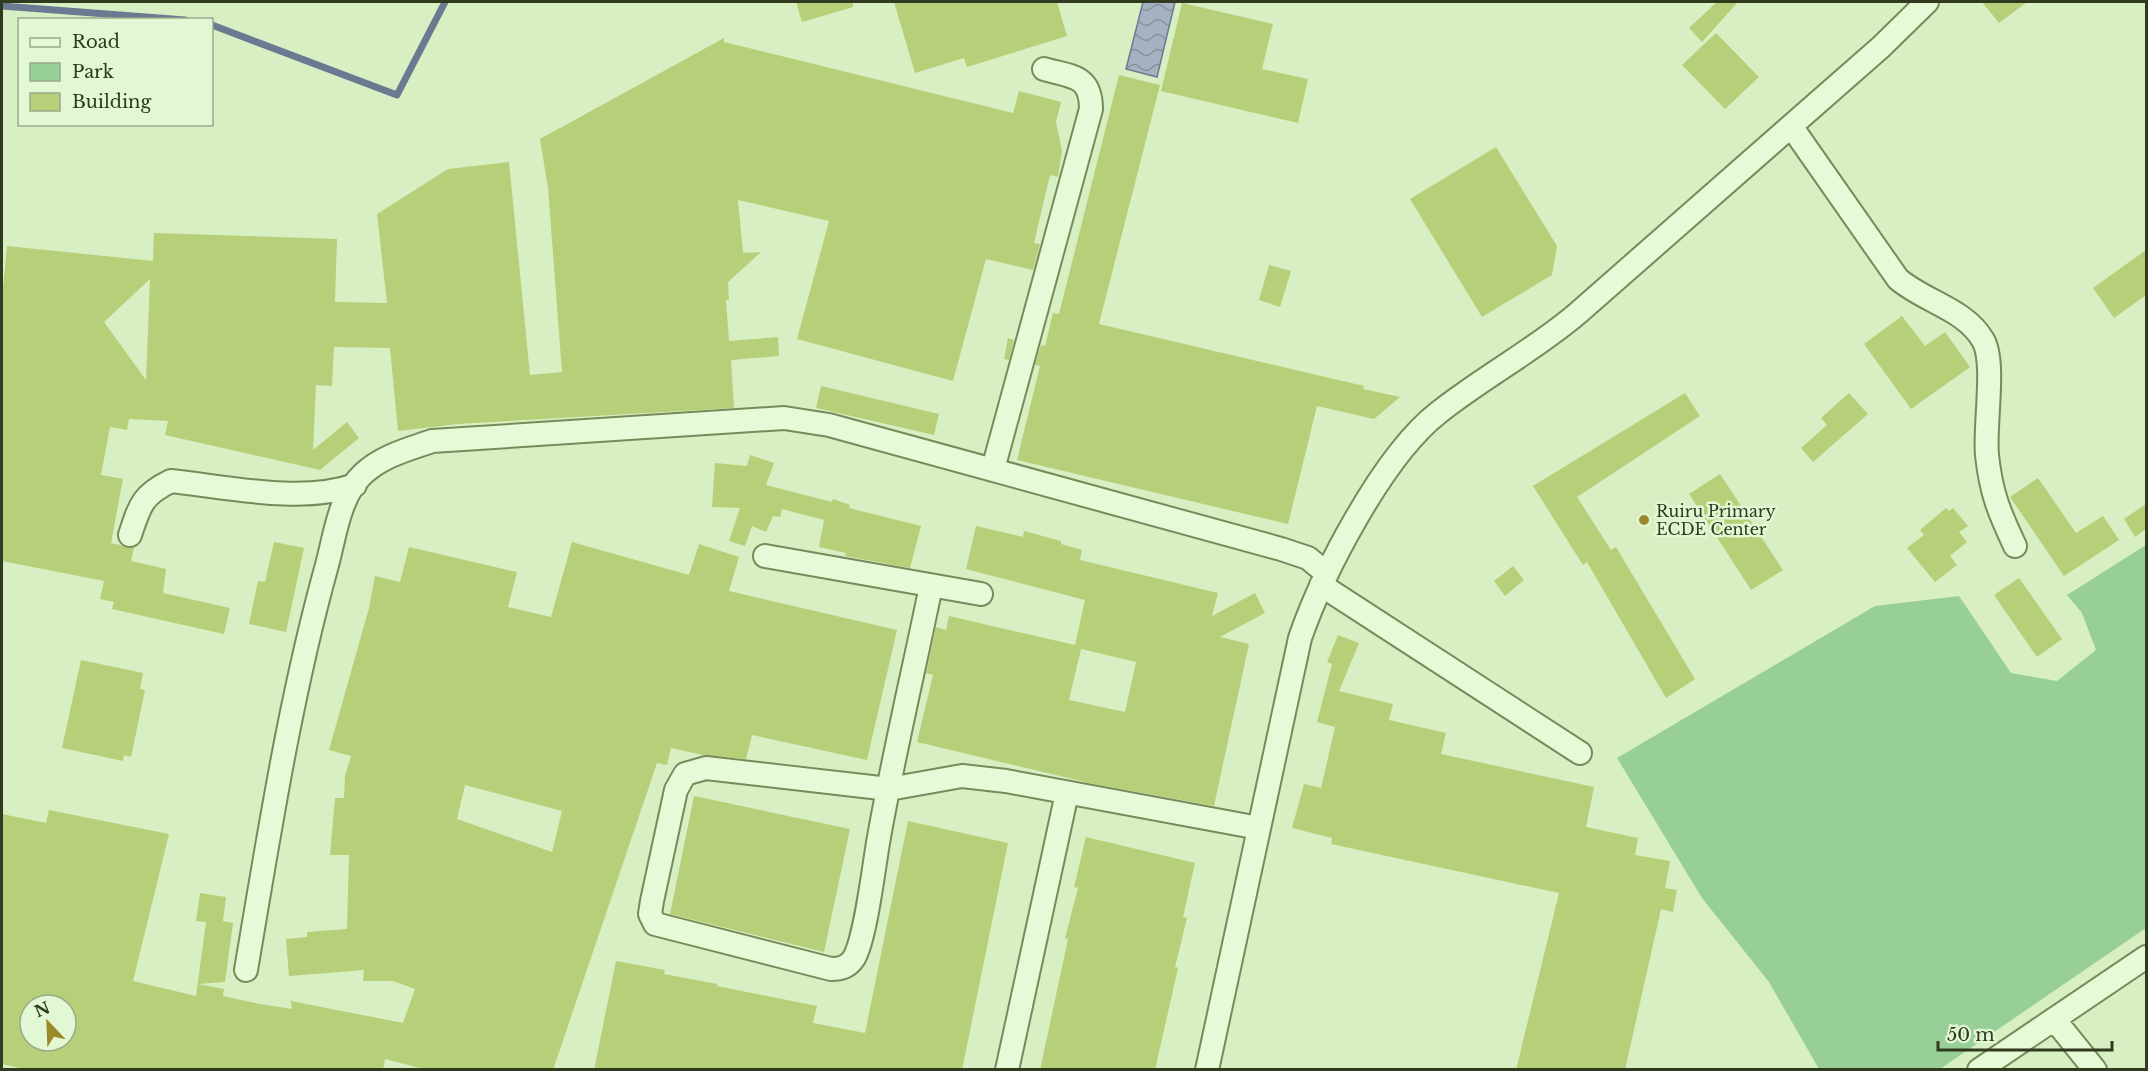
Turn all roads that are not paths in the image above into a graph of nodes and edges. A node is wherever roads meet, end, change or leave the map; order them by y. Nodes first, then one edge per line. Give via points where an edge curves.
1 (1927, 2) edge
2 (1044, 69) dead end
3 (1791, 126) junction
4 (993, 469) junction
5 (355, 485) junction
6 (130, 535) dead end
7 (2015, 546) dead end
8 (765, 556) dead end
9 (1324, 579) junction
10 (931, 586) junction
11 (981, 594) dead end
12 (1580, 753) dead end
13 (889, 789) junction
14 (1067, 793) junction
15 (1259, 828) junction
16 (2146, 957) edge
17 (246, 970) dead end
18 (2055, 1019) junction
19 (1007, 1070) edge
20 (1207, 1070) edge
21 (1979, 1070) edge
22 (2095, 1070) edge

1 - 3 street
2 - 4 street via 1080,79 1091,93 1091,109
3 - 7 street via 1898,279 1915,294 1969,323 1984,342 1989,369 1988,463 1995,503
3 - 9 street via 1575,315 1437,414 1409,442 1379,483
4 - 5 street via 829,425 784,418 432,441 394,454 363,474
4 - 9 street via 1281,549 1308,558
5 - 6 street via 310,495 171,481 151,491 140,505
5 - 17 street via 344,501 319,593 285,744
8 - 10 street
9 - 12 street
9 - 15 street via 1300,638
10 - 11 street
10 - 13 street
13 - 13 street via 861,935 848,965 831,969 655,924 650,914 654,890 676,790 685,774 706,768
13 - 14 street via 962,776
14 - 15 street
14 - 19 street
15 - 20 street
16 - 18 street
18 - 21 street
18 - 22 street

